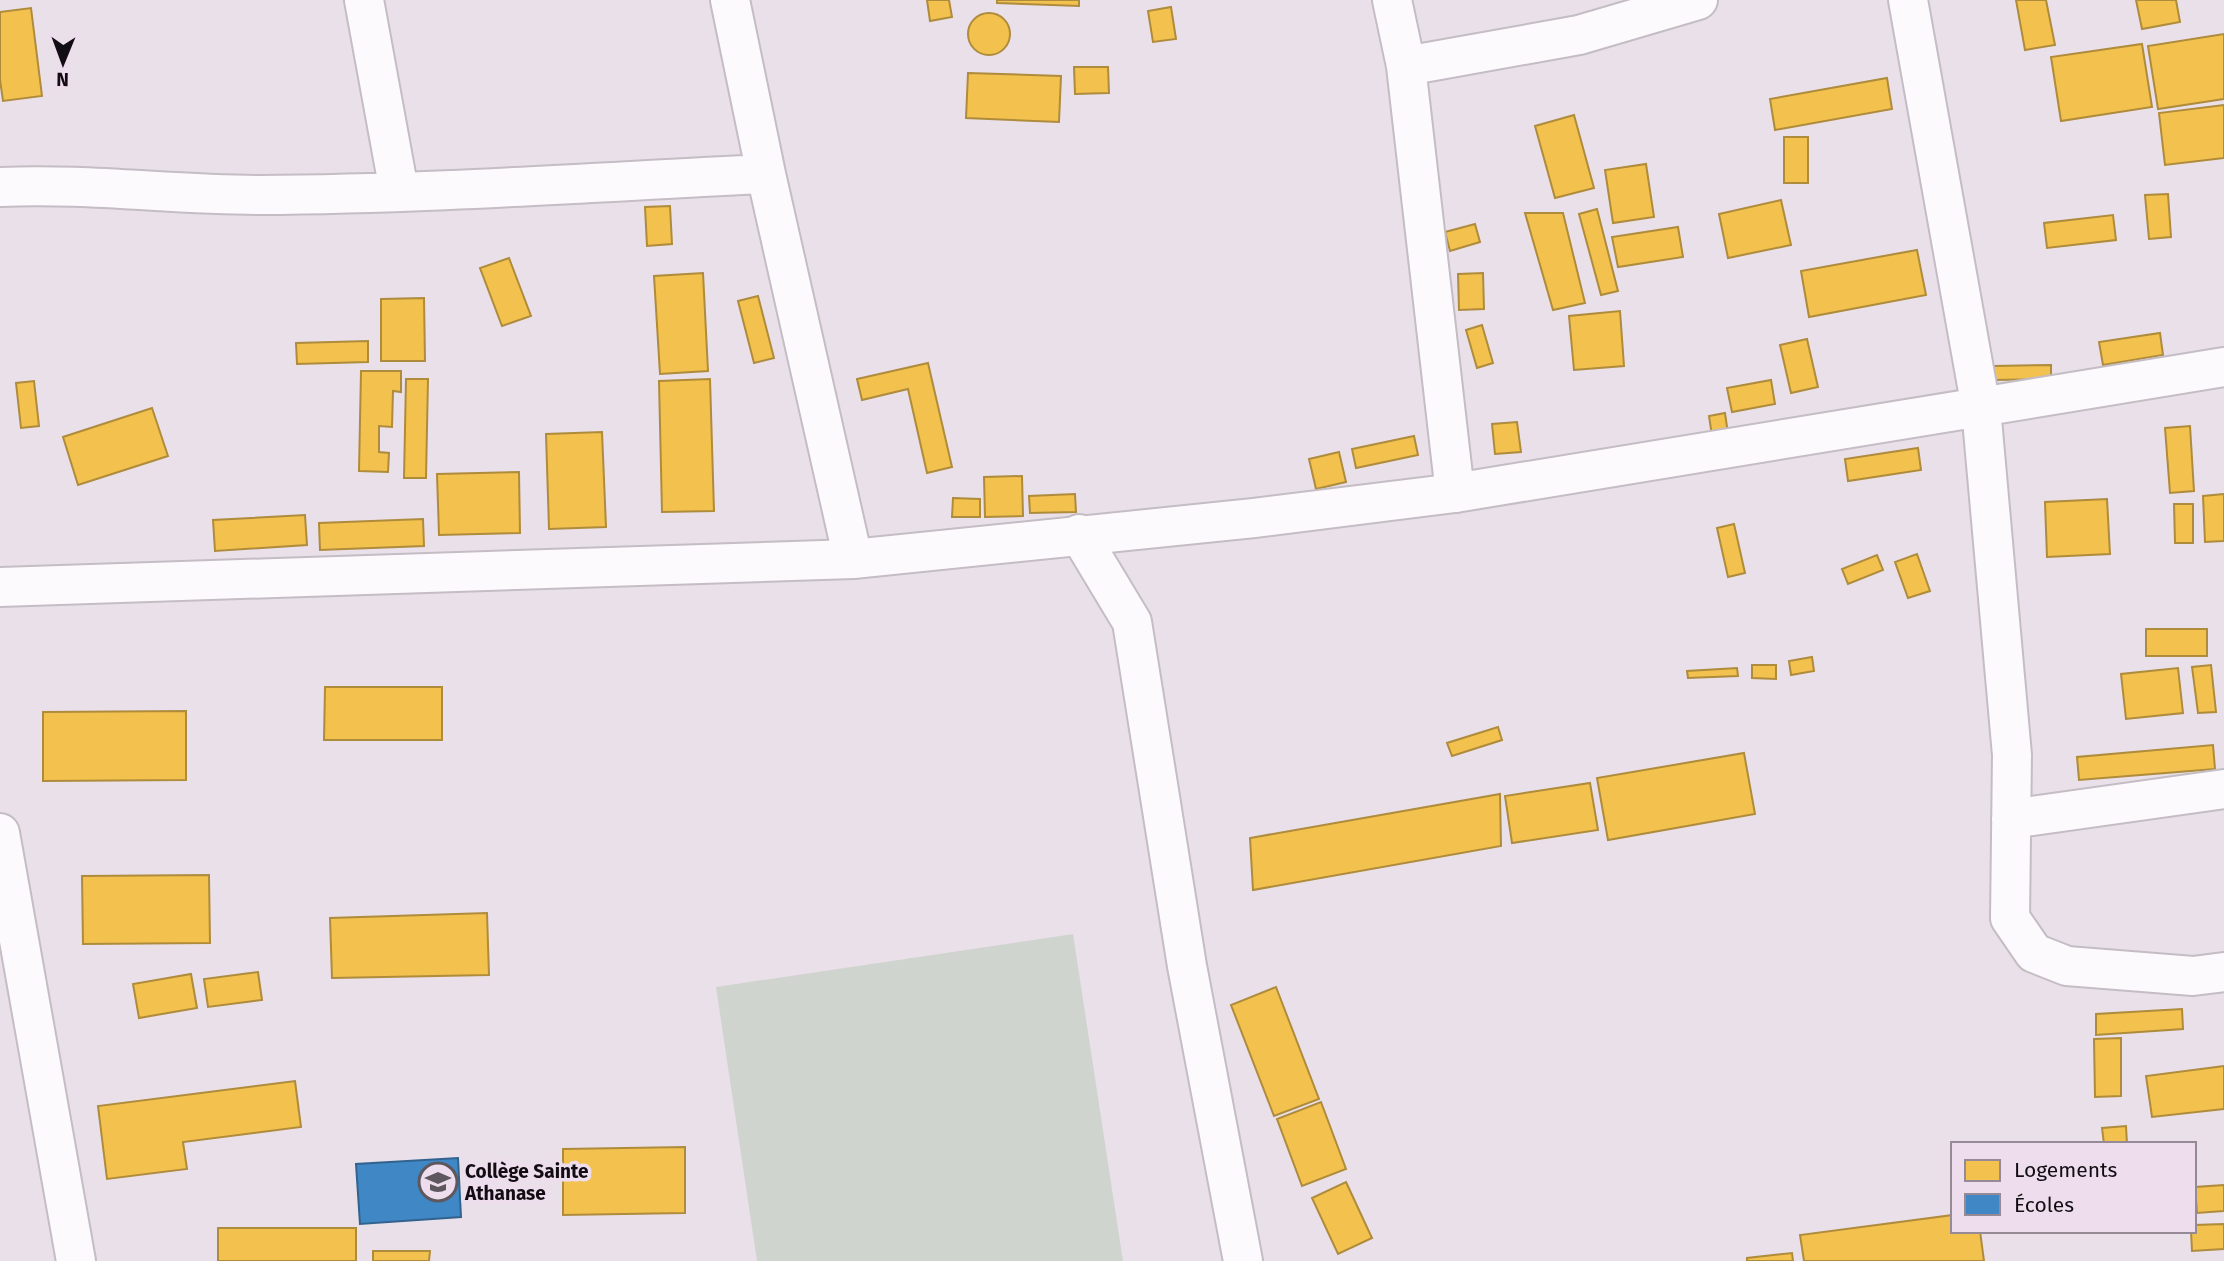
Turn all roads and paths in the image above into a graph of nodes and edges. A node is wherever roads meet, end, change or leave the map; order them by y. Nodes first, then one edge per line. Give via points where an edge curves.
1 (364, 0) edge
2 (730, 0) edge
3 (1392, 0) edge
4 (1698, 0) edge
5 (1908, 0) edge
6 (1406, 66) junction
7 (766, 174) junction
8 (0, 187) edge
9 (399, 191) junction
10 (2224, 367) edge
11 (1982, 408) junction
12 (1455, 493) junction
13 (1079, 534) junction
14 (853, 559) junction
15 (0, 587) edge
16 (2224, 789) edge
17 (2011, 819) junction
18 (0, 833) edge
19 (2224, 972) edge
20 (76, 1261) edge
21 (1243, 1261) edge

1 - 9 street
2 - 7 street
3 - 6 street
4 - 6 street via 1579,35
5 - 11 street
6 - 12 street
7 - 9 street
7 - 14 street
8 - 9 street via 47,184 257,195
10 - 11 street
11 - 12 street
11 - 17 street via 2012,755
12 - 13 street
13 - 14 street
13 - 21 street via 1132,622 1187,967
14 - 15 street
16 - 17 street
17 - 19 street via 2010,918 2034,953 2067,966 2193,976
18 - 20 street

